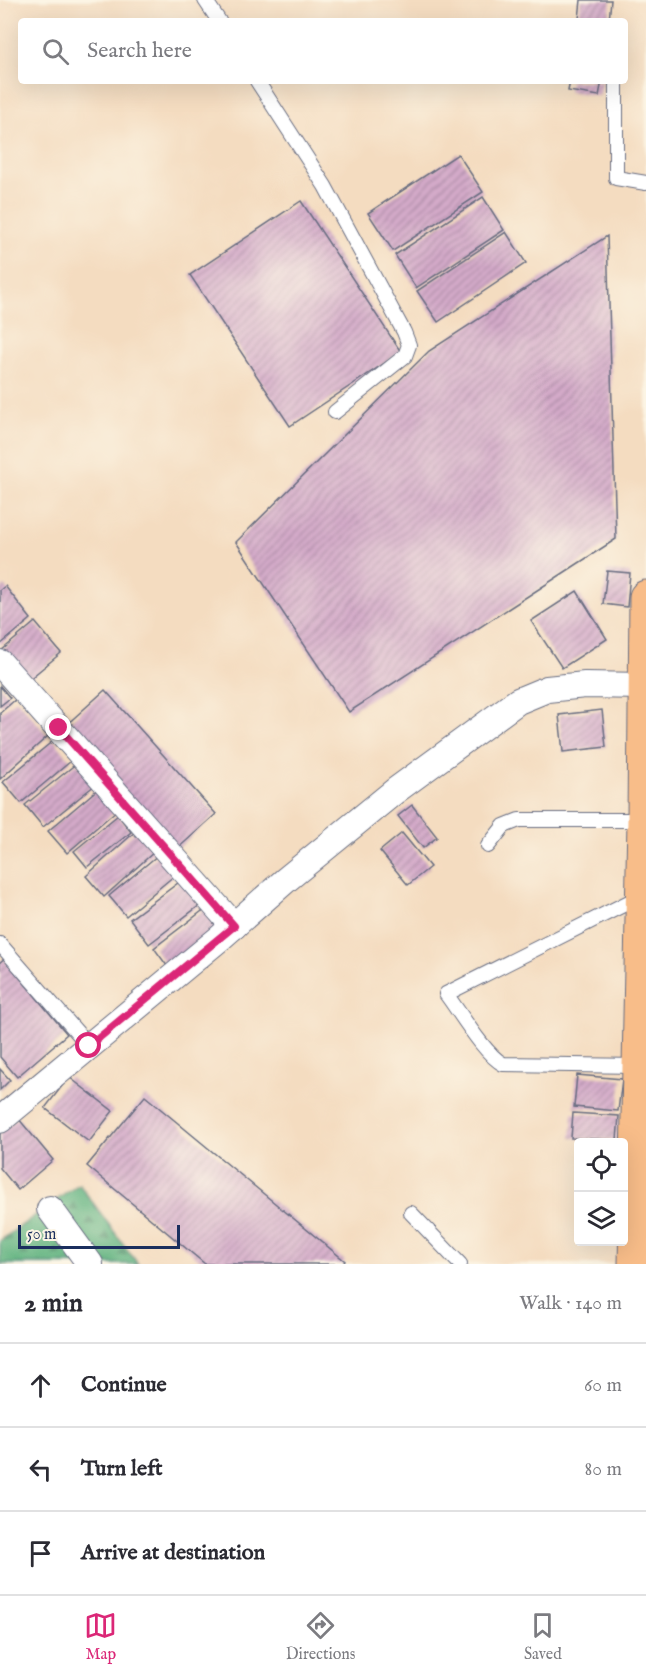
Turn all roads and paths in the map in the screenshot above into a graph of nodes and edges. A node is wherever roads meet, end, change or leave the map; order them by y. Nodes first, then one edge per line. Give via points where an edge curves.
1 (205, 0) edge
2 (217, 18) edge
3 (259, 84) edge
4 (616, 84) edge
5 (646, 183) edge
6 (334, 412) dead end
7 (646, 597) edge
8 (0, 663) edge
9 (645, 686) edge
10 (645, 820) edge
11 (488, 846) dead end
12 (643, 895) junction
13 (234, 926) junction
14 (0, 944) edge
15 (89, 1046) junction
16 (639, 1066) junction
17 (0, 1120) edge
18 (50, 1209) dead end
19 (411, 1213) dead end
20 (90, 1264) edge
21 (460, 1264) edge
22 (635, 1264) edge

1 - 2 lane
3 - 6 lane via 325,186 410,345 405,356
4 - 5 lane via 616,178
7 - 9 main road
8 - 13 street
9 - 10 main road
9 - 13 street via 547,689 518,701 395,791
10 - 11 lane via 519,820 504,826
10 - 12 main road
12 - 16 main road
12 - 16 lane via 446,994 503,1064
13 - 15 street
14 - 15 lane
15 - 17 street
16 - 22 main road
18 - 20 street
19 - 21 lane

